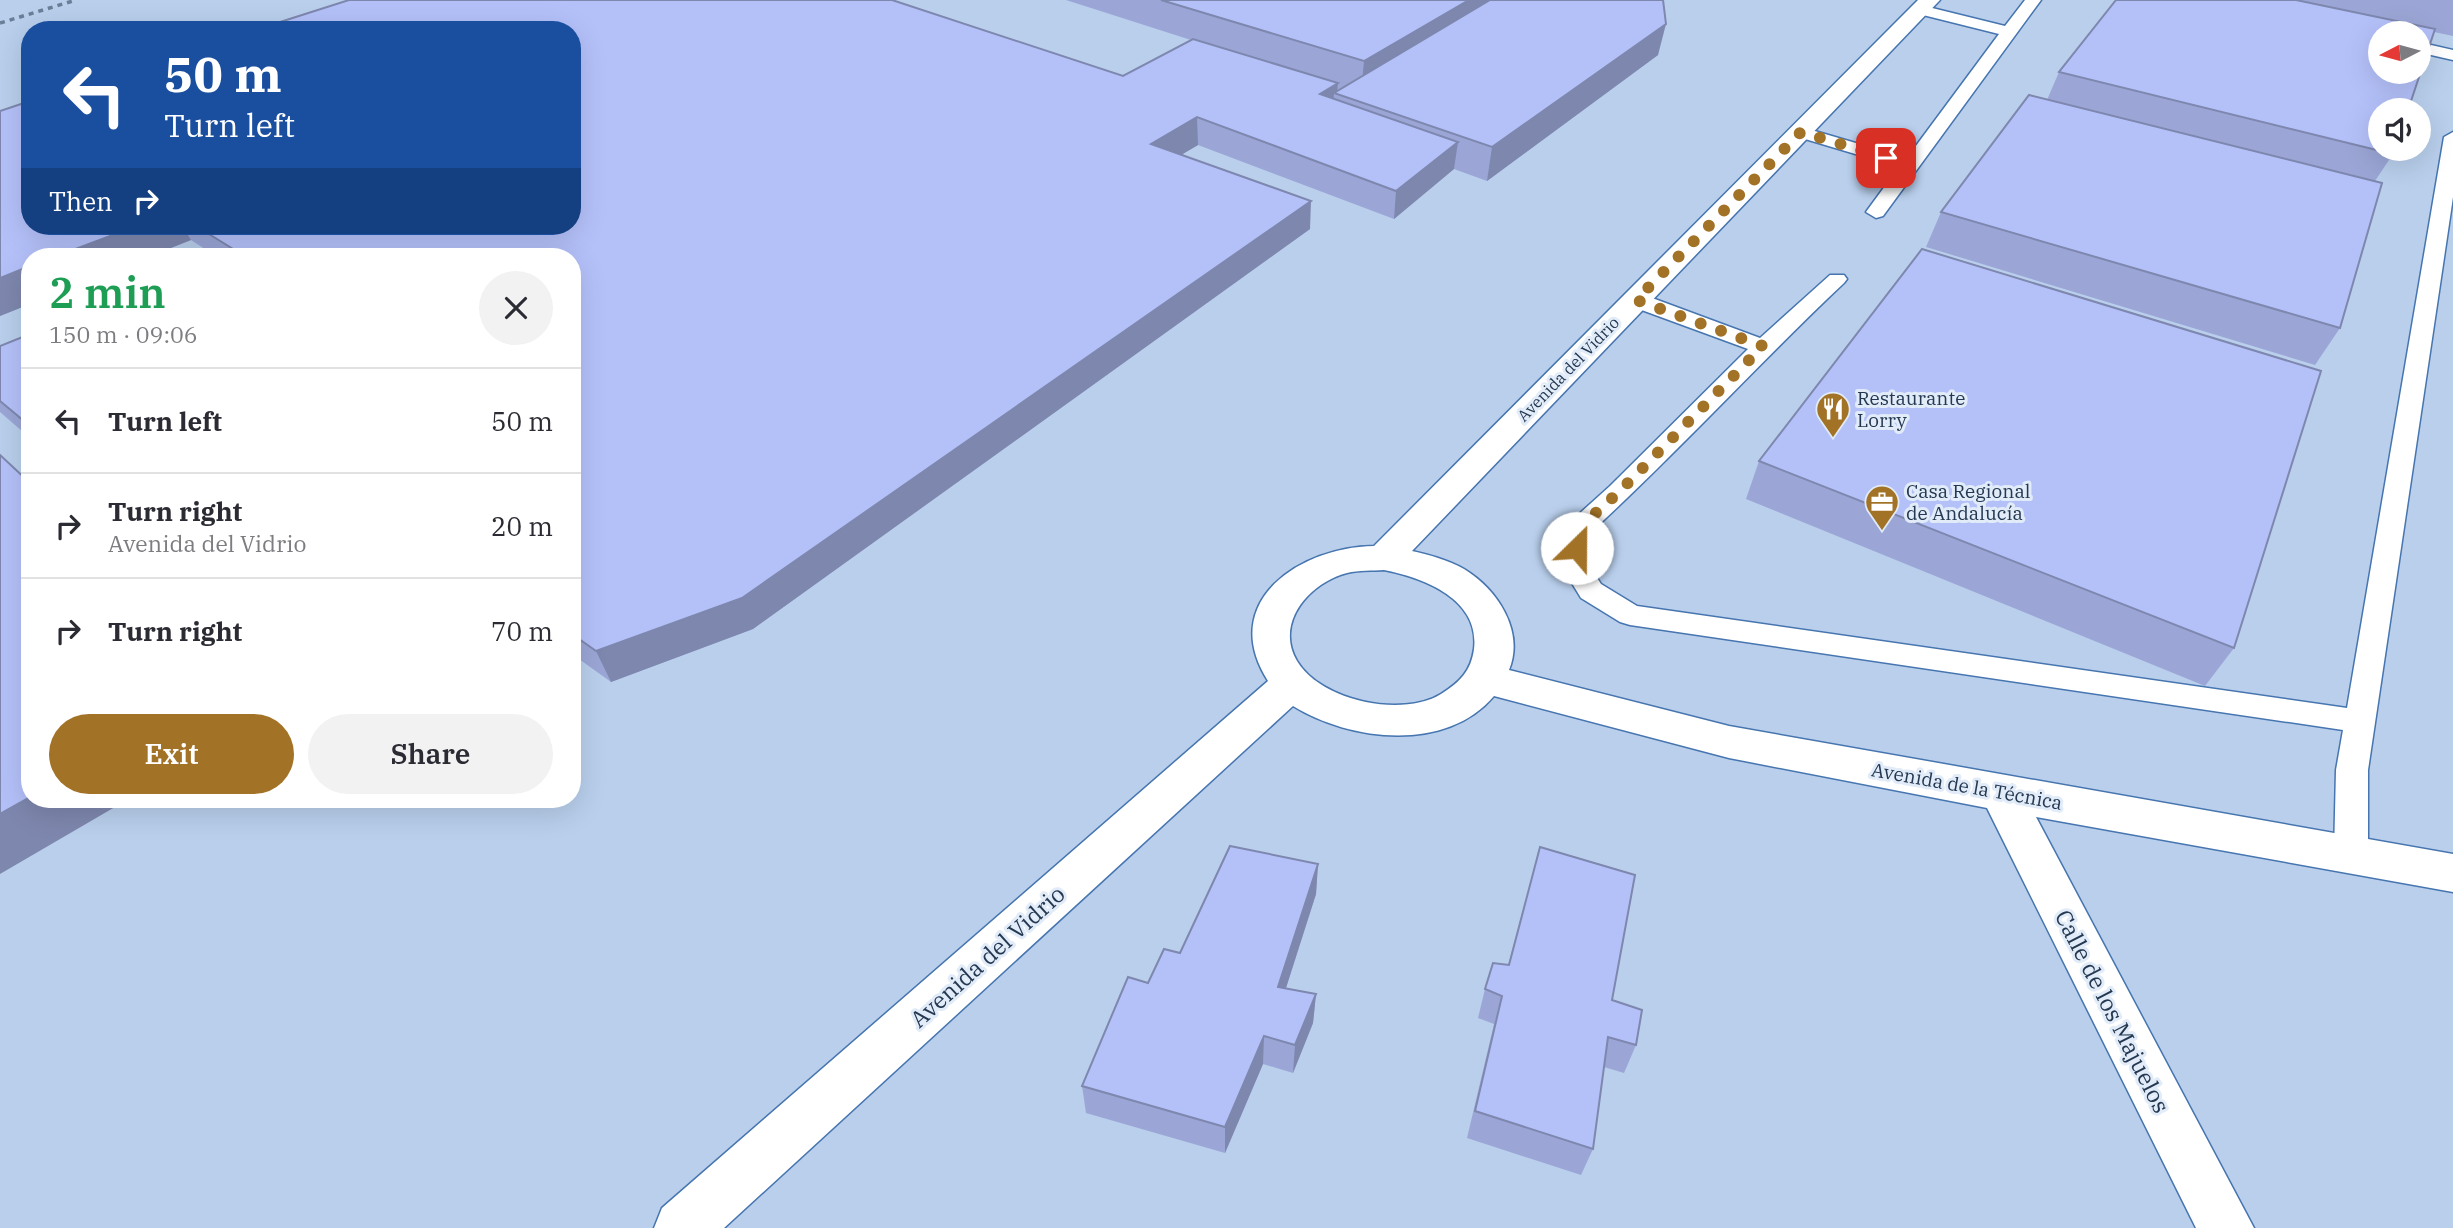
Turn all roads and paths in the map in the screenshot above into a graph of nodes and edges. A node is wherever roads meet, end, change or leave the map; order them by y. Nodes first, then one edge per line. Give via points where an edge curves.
1 (2033, 0) edge
2 (1925, 5) edge
3 (2009, 32) junction
4 (2431, 50) edge
5 (2453, 54) edge
6 (1801, 132) junction
7 (2453, 137) edge
8 (1911, 165) junction
9 (1876, 212) dead end
10 (1837, 279) dead end
11 (1636, 300) junction
12 (1763, 346) junction
13 (1384, 558) junction
14 (1486, 679) junction
15 (1292, 683) junction
16 (2360, 721) junction
17 (2001, 793) junction
18 (2351, 854) junction
19 (2453, 873) edge
20 (682, 1228) edge
21 (2226, 1228) edge

1 - 3 lane
2 - 3 lane
2 - 6 street, Avenida del Vidrio
3 - 8 lane
4 - 5 lane
6 - 8 lane
6 - 11 street, Avenida del Vidrio
7 - 16 lane
8 - 9 lane
10 - 12 lane
11 - 12 lane
11 - 13 street, Avenida del Vidrio
12 - 16 lane via 1578,529 1576,567 1591,591 1630,615
13 - 14 street via 1419,565 1452,579 1477,599 1493,624 1496,652
13 - 15 street via 1348,560 1318,569 1292,585 1276,607 1270,631 1275,659
14 - 15 street via 1465,701 1434,715 1396,721 1356,717 1320,704
14 - 17 street, Avenida de la Técnica via 1729,742
15 - 20 street, Avenida del Vidrio
16 - 18 lane via 2352,770
17 - 18 street, Avenida de la Técnica
17 - 21 street, Calle de los Majuelos
18 - 19 street, Avenida de la Técnica

